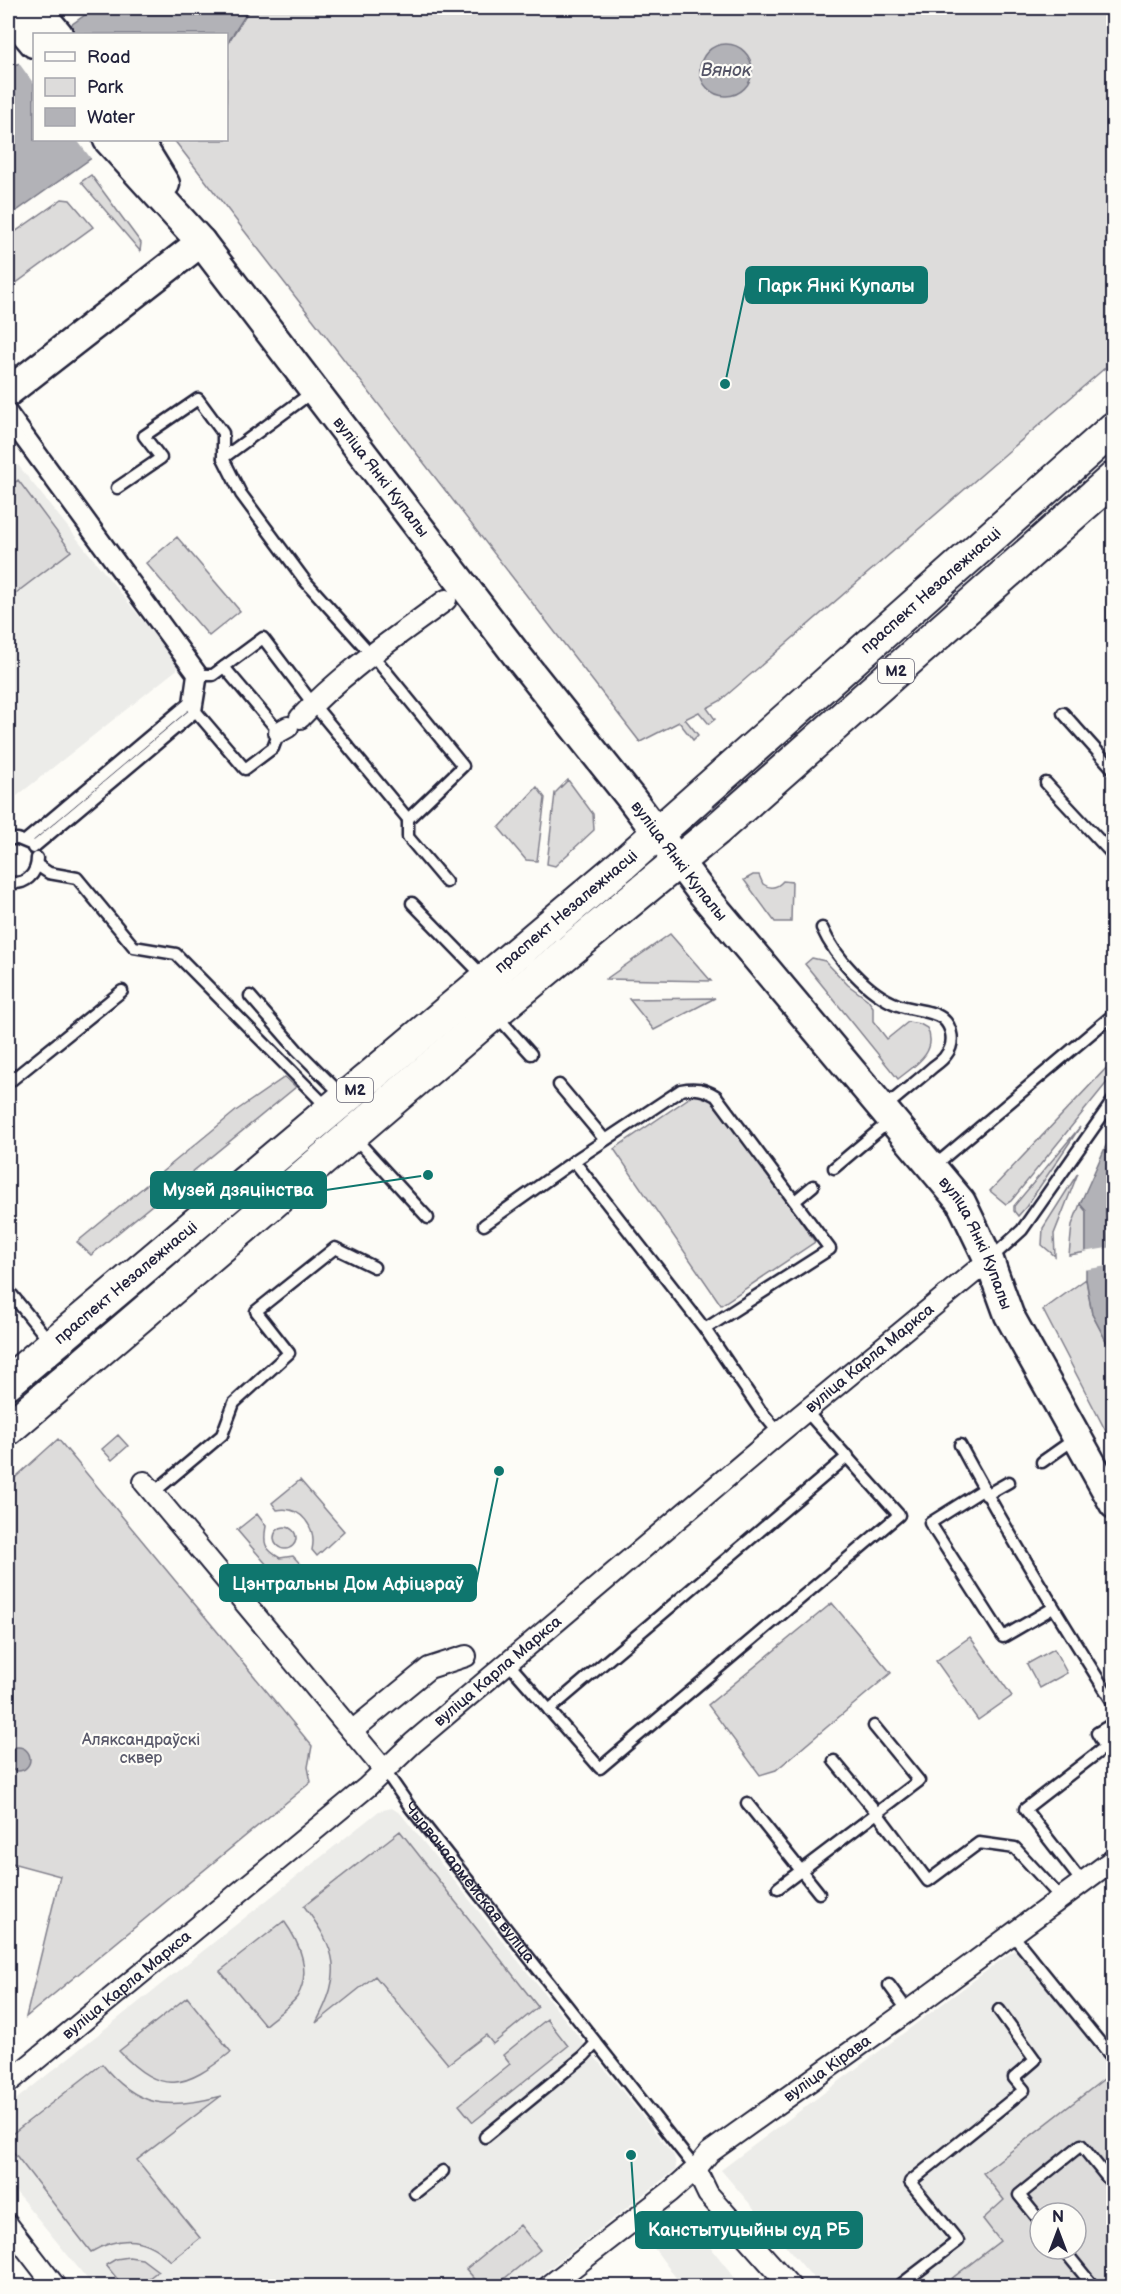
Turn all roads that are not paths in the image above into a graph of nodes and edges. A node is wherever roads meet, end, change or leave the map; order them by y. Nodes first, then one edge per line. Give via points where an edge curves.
1 (36, 8) edge
2 (8, 12) edge
3 (43, 33) edge
4 (48, 33) edge
5 (120, 141) edge
6 (201, 242) junction
7 (315, 390) junction
8 (8, 392) edge
9 (8, 407) edge
10 (8, 423) edge
11 (1113, 428) edge
12 (223, 458) junction
13 (1113, 478) edge
14 (117, 488) dead end
15 (1113, 586) edge
16 (453, 590) junction
17 (1113, 650) edge
18 (370, 653) junction
19 (224, 667) junction
20 (198, 674) junction
21 (193, 707) junction
22 (1063, 713) dead end
23 (298, 716) junction
24 (1113, 770) edge
25 (1046, 783) dead end
26 (408, 819) junction
27 (656, 834) junction
28 (8, 839) edge
29 (29, 844) junction
30 (1113, 856) edge
31 (678, 862) junction
32 (37, 865) junction
33 (446, 882) dead end
34 (9, 885) edge
35 (412, 903) dead end
36 (822, 928) dead end
37 (486, 979) junction
38 (122, 991) dead end
39 (250, 996) dead end
40 (494, 1014) junction
41 (1113, 1014) edge
42 (531, 1054) dead end
43 (8, 1083) edge
44 (559, 1086) dead end
45 (1113, 1099) edge
46 (338, 1105) junction
47 (887, 1114) junction
48 (352, 1135) junction
49 (605, 1140) junction
50 (574, 1161) junction
51 (834, 1168) dead end
52 (932, 1168) junction
53 (813, 1186) dead end
54 (795, 1202) junction
55 (428, 1218) dead end
56 (483, 1225) dead end
57 (989, 1260) junction
58 (374, 1267) dead end
59 (8, 1290) edge
60 (705, 1329) junction
61 (52, 1344) junction
62 (8, 1382) edge
63 (806, 1411) junction
64 (8, 1429) edge
65 (779, 1433) junction
66 (1076, 1438) junction
67 (960, 1445) dead end
68 (848, 1456) junction
69 (1042, 1462) dead end
70 (1009, 1482) dead end
71 (148, 1487) joint
72 (985, 1492) junction
73 (1113, 1504) edge
74 (1053, 1608) junction
75 (466, 1656) dead end
76 (508, 1663) junction
77 (1113, 1704) edge
78 (549, 1710) junction
79 (1113, 1722) edge
80 (874, 1726) dead end
81 (352, 1731) junction
82 (834, 1761) dead end
83 (385, 1771) junction
84 (747, 1803) dead end
85 (877, 1813) junction
86 (1113, 1859) edge
87 (801, 1871) junction
88 (1082, 1882) junction
89 (778, 1888) dead end
90 (819, 1893) dead end
91 (1061, 1898) junction
92 (1012, 1934) junction
93 (889, 1985) dead end
94 (999, 2010) dead end
95 (908, 2011) junction
96 (596, 2043) junction
97 (1113, 2060) edge
98 (8, 2083) edge
99 (485, 2137) dead end
100 (696, 2169) junction
101 (443, 2171) dead end
102 (1113, 2186) edge
103 (415, 2193) dead end
104 (1028, 2206) edge
105 (8, 2225) edge
106 (1072, 2261) edge
107 (555, 2285) edge
108 (55, 2286) edge
109 (790, 2286) edge
110 (899, 2286) edge
111 (1093, 2286) edge

1 - 4 main road
2 - 3 main road
5 - 6 main road, вуліца Янкі Купалы
6 - 7 main road, вуліца Янкі Купалы
6 - 8 main road
7 - 12 lane
7 - 16 main road, вуліца Янкі Купалы
9 - 20 lane
10 - 20 lane
11 - 27 main road, праспект Незалежнасці / М2
12 - 14 lane via 223,433 198,399 144,436 161,458
12 - 18 lane via 241,494 306,582
13 - 31 main road, праспект Незалежнасці / М2
15 - 17 lane
16 - 18 street
16 - 27 main road, вуліца Янкі Купалы
18 - 23 street
18 - 26 lane via 463,766
19 - 20 lane via 213,675
19 - 23 lane
19 - 23 lane via 263,638
20 - 21 lane
21 - 23 lane via 245,768 273,748
21 - 29 lane
22 - 24 lane
23 - 26 lane
25 - 30 lane
26 - 33 lane via 408,837
27 - 31 main road, вуліца Янкі Купалы
27 - 37 main road, праспект Незалежнасці / М2
28 - 29 lane via 18,838
29 - 32 lane
31 - 40 main road, праспект Незалежнасці / М2
31 - 47 main road, вуліца Янкі Купалы
32 - 34 lane via 31,877
32 - 46 lane via 49,873 77,878 134,947 176,954
35 - 37 lane
36 - 47 lane via 844,963 873,990 893,1003 931,1012 951,1029 947,1055
37 - 46 main road, праспект Незалежнасці / М2
38 - 43 lane
39 - 46 lane
40 - 42 lane
40 - 48 main road, праспект Незалежнасці / М2
41 - 52 lane
44 - 49 lane
45 - 57 lane via 1022,1230
46 - 61 main road, праспект Незалежнасці / М2
47 - 51 lane
47 - 52 main road, вуліца Янкі Купалы
48 - 55 lane
48 - 64 main road, праспект Незалежнасці / М2
49 - 50 lane
49 - 54 lane via 681,1090 705,1089 716,1096
50 - 56 lane
50 - 60 lane
52 - 57 main road, вуліца Янкі Купалы via 961,1202
53 - 54 lane
54 - 60 lane via 830,1249
57 - 63 street, вуліца Карла Маркса
57 - 66 main road, вуліца Янкі Купалы via 1009,1315
58 - 71 lane via 335,1248 256,1311 289,1353 234,1403 222,1435
59 - 61 lane
60 - 65 lane
61 - 62 main road, праспект Незалежнасці / М2
63 - 65 street, вуліца Карла Маркса
63 - 68 lane
65 - 76 street, вуліца Карла Маркса
66 - 69 lane
66 - 73 main road, вуліца Янкі Купалы
67 - 72 lane
68 - 78 lane
68 - 78 lane via 899,1515 600,1768
70 - 72 lane
71 - 81 street, Чырвонаармейская вуліца
72 - 74 lane
72 - 74 lane via 930,1523 1003,1637
74 - 77 lane
75 - 81 street via 429,1668
76 - 78 lane
76 - 83 street, вуліца Карла Маркса
79 - 88 lane via 1097,1733 1105,1748 1025,1809
80 - 85 lane via 920,1781
81 - 83 street, Чырвонаармейская вуліца
82 - 85 lane
83 - 96 lane, Чырвонаармейская вуліца
83 - 98 street, вуліца Карла Маркса
84 - 87 lane
85 - 87 lane
85 - 91 lane via 928,1881 979,1843 1015,1848
86 - 88 street, вуліца Кірава
87 - 89 lane
87 - 90 lane
88 - 91 street, вуліца Кірава
91 - 92 street, вуліца Кірава
92 - 95 street, вуліца Кірава
92 - 97 lane
93 - 95 lane
94 - 110 lane via 1035,2060 1014,2078 1024,2090 910,2182 958,2241
95 - 100 street, вуліца Кірава via 709,2153
96 - 99 lane
96 - 100 lane, Чырвонаармейская вуліца
100 - 107 street, вуліца Кірава
100 - 109 street, Чырвонаармейская вуліца via 708,2194
101 - 103 lane
102 - 104 lane via 1081,2145 1019,2195
105 - 108 street
106 - 111 lane

